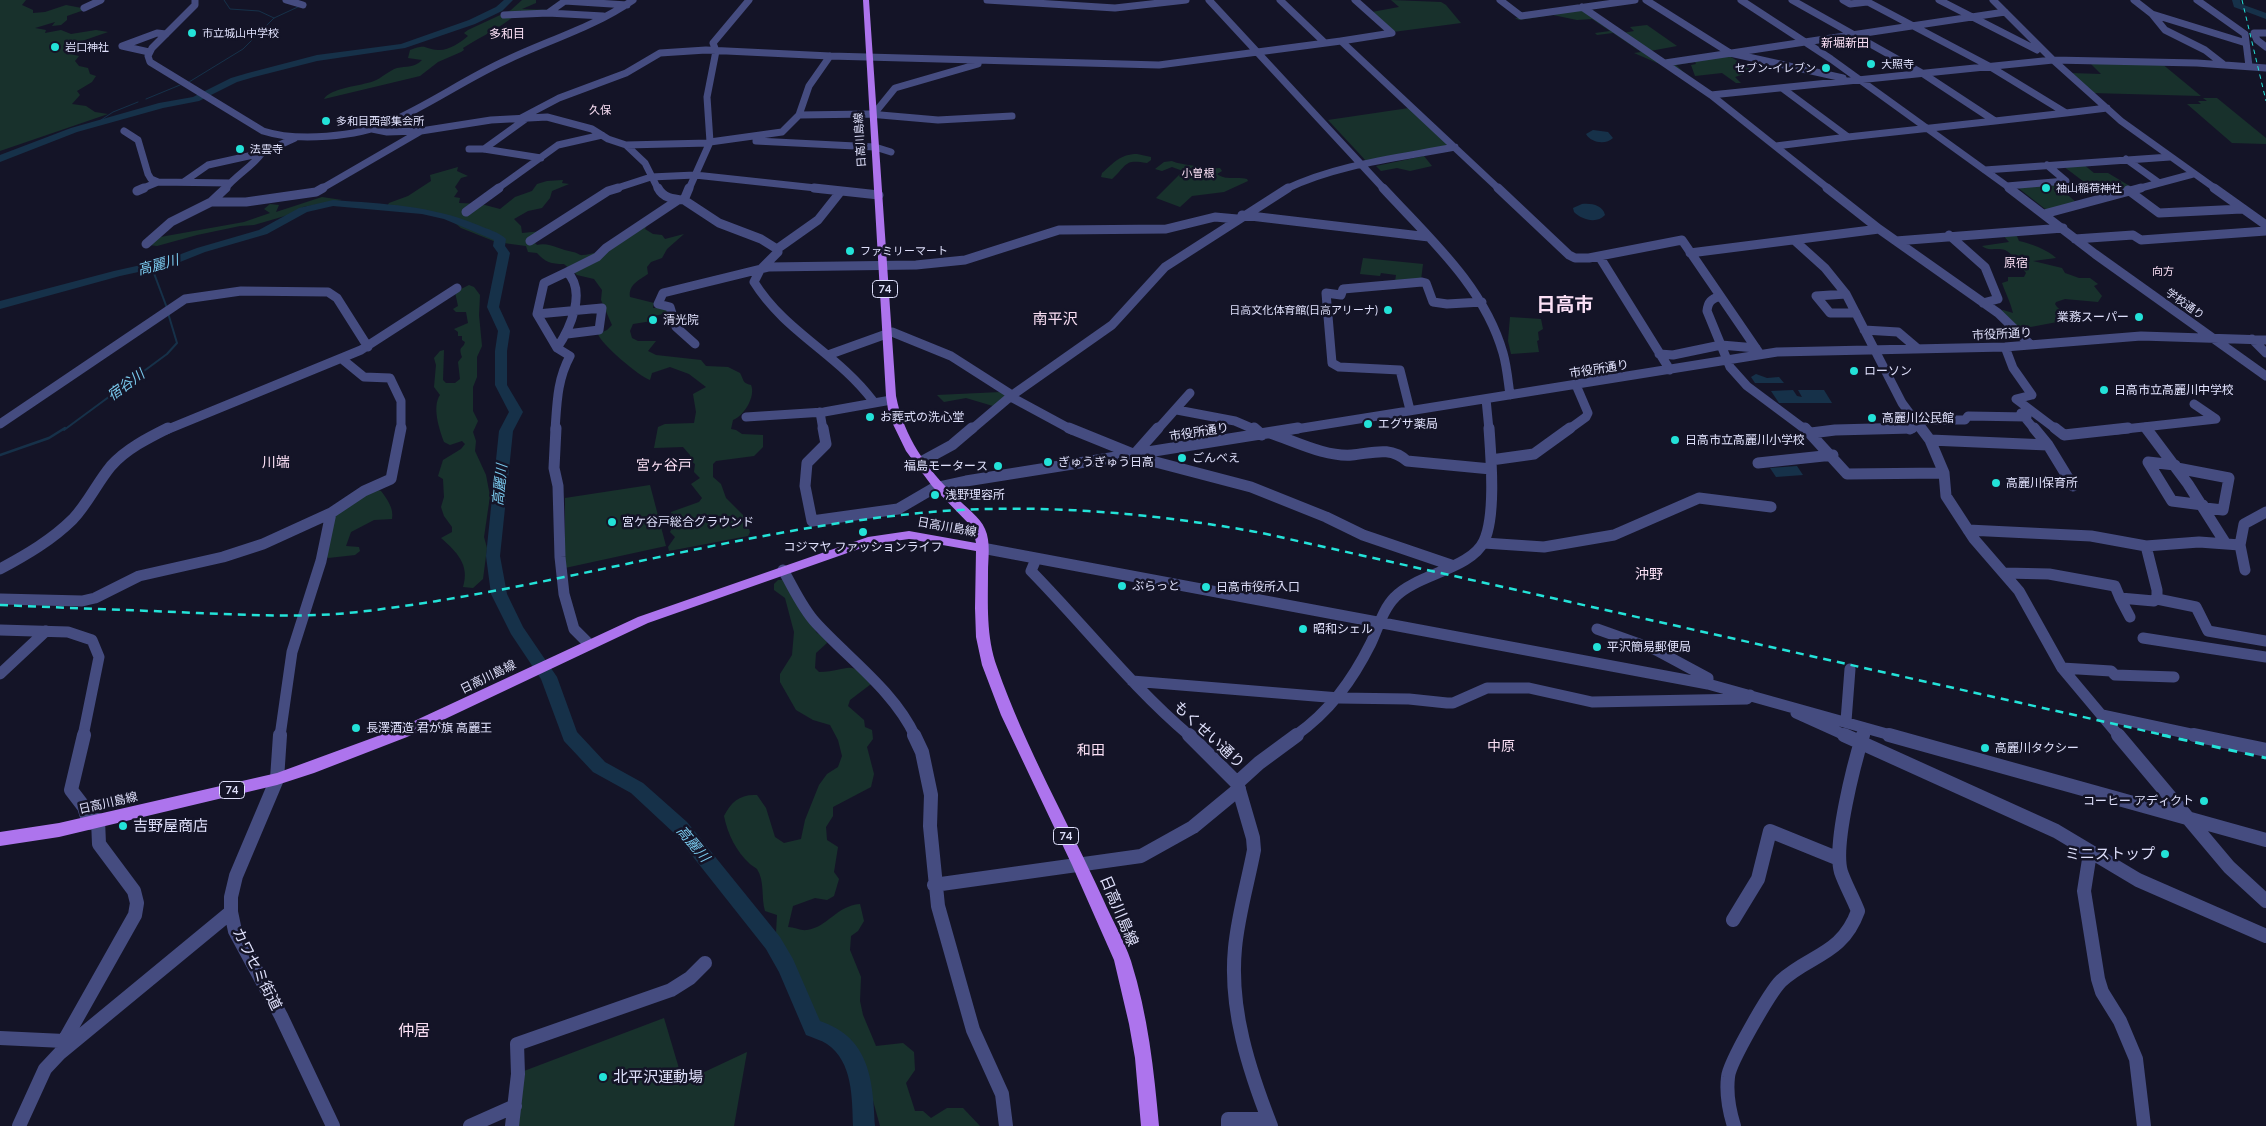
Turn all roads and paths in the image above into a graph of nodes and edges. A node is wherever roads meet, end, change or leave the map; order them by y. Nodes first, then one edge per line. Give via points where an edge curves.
1 (101, 0) edge
2 (197, 0) edge
3 (286, 0) edge
4 (748, 0) edge
5 (866, 0) edge
6 (987, 0) edge
7 (1186, 0) edge
8 (1209, 0) edge
9 (1280, 0) edge
10 (1355, 0) edge
11 (1500, 0) edge
12 (1635, 0) edge
13 (1646, 0) edge
14 (1740, 0) edge
15 (1792, 0) edge
16 (1843, 0) edge
17 (1939, 0) edge
18 (1993, 0) edge
19 (2134, 0) edge
20 (2196, 0) edge
21 (1866, 1) edge
22 (630, 2) edge
23 (303, 5) dead end
24 (1582, 7) junction
25 (84, 8) dead end
26 (2005, 12) junction
27 (548, 14) junction
28 (2152, 14) junction
29 (504, 15) dead end
30 (605, 16) junction
31 (1973, 17) junction
32 (1914, 26) junction
33 (2266, 33) edge
34 (166, 34) junction
35 (1854, 35) junction
36 (1341, 41) junction
37 (1806, 42) junction
38 (1325, 43) junction
39 (2246, 44) junction
40 (2264, 44) edge
41 (716, 51) junction
42 (149, 52) junction
43 (1258, 52) junction
44 (1730, 54) junction
45 (830, 56) junction
46 (2050, 57) junction
47 (870, 58) junction
48 (990, 61) junction
49 (1665, 63) junction
50 (2223, 64) junction
51 (1988, 66) junction
52 (2249, 66) junction
53 (2266, 68) edge
54 (1922, 73) junction
55 (1857, 80) junction
56 (1782, 88) junction
57 (1711, 95) junction
58 (537, 108) junction
59 (2107, 108) junction
60 (2066, 113) junction
61 (800, 115) junction
62 (873, 115) junction
63 (1012, 116) dead end
64 (547, 117) junction
65 (524, 118) junction
66 (1995, 120) junction
67 (370, 128) junction
68 (1927, 129) junction
69 (124, 131) dead end
70 (421, 131) junction
71 (396, 132) junction
72 (602, 135) junction
73 (296, 137) junction
74 (1848, 137) junction
75 (408, 138) junction
76 (737, 138) junction
77 (710, 143) junction
78 (626, 146) junction
79 (1776, 146) junction
80 (875, 147) junction
81 (1454, 148) junction
82 (469, 149) dead end
83 (484, 149) junction
84 (891, 152) dead end
85 (262, 153) junction
86 (2170, 157) junction
87 (541, 158) junction
88 (2126, 159) junction
89 (1362, 165) junction
90 (2047, 165) junction
91 (1986, 170) junction
92 (695, 174) junction
93 (2193, 174) junction
94 (652, 177) junction
95 (158, 182) junction
96 (185, 182) junction
97 (2158, 182) junction
98 (230, 184) junction
99 (2007, 186) junction
100 (137, 190) dead end
101 (2128, 190) junction
102 (841, 191) junction
103 (879, 195) junction
104 (681, 200) junction
105 (211, 202) junction
106 (2242, 209) junction
107 (466, 212) dead end
108 (2044, 214) junction
109 (1240, 217) junction
110 (2266, 225) edge
111 (2063, 228) junction
112 (1879, 229) junction
113 (2266, 231) edge
114 (1948, 235) junction
115 (1429, 237) junction
116 (2075, 239) junction
117 (1794, 240) junction
118 (530, 241) dead end
119 (1896, 242) junction
120 (146, 244) dead end
121 (777, 249) junction
122 (1690, 253) junction
123 (1599, 256) junction
124 (883, 266) junction
125 (762, 268) junction
126 (567, 272) junction
127 (457, 288) dead end
128 (1846, 294) junction
129 (1720, 296) junction
130 (1482, 302) junction
131 (1983, 303) junction
132 (573, 311) junction
133 (1856, 313) junction
134 (538, 314) junction
135 (1864, 330) junction
136 (887, 332) junction
137 (567, 334) junction
138 (2214, 338) junction
139 (2252, 339) junction
140 (2266, 340) edge
141 (696, 344) dead end
142 (1721, 345) junction
143 (2031, 345) junction
144 (368, 347) junction
145 (2005, 347) junction
146 (557, 348) junction
147 (1918, 349) junction
148 (1874, 350) junction
149 (1758, 351) junction
150 (2266, 353) edge
151 (1659, 354) junction
152 (828, 355) junction
153 (342, 359) junction
154 (1726, 361) junction
155 (1670, 370) junction
156 (2266, 376) edge
157 (1576, 384) junction
158 (1190, 393) dead end
159 (1510, 395) junction
160 (1012, 396) junction
161 (1486, 399) junction
162 (891, 400) junction
163 (872, 401) junction
164 (2194, 404) dead end
165 (2025, 406) junction
166 (1177, 410) junction
167 (1410, 410) junction
168 (820, 412) junction
169 (746, 417) dead end
170 (2027, 417) junction
171 (1916, 421) junction
172 (0, 424) edge
173 (2146, 428) junction
174 (1811, 433) junction
175 (1266, 434) junction
176 (1930, 440) junction
177 (2048, 444) junction
178 (1134, 454) junction
179 (1833, 455) junction
180 (919, 463) junction
181 (1758, 463) dead end
182 (1491, 464) junction
183 (2176, 466) junction
184 (1944, 473) junction
185 (940, 486) junction
186 (2073, 486) dead end
187 (1771, 507) dead end
188 (2204, 507) junction
189 (2266, 512) edge
190 (331, 513) junction
191 (1968, 530) junction
192 (1484, 543) junction
193 (2226, 544) junction
194 (2240, 545) junction
195 (2146, 546) junction
196 (982, 548) junction
197 (1036, 558) junction
198 (1451, 565) junction
199 (0, 569) edge
200 (783, 570) junction
201 (2245, 570) dead end
202 (2005, 573) junction
203 (2120, 598) junction
204 (0, 599) edge
205 (2157, 599) junction
206 (2130, 617) dead end
207 (1381, 623) junction
208 (1597, 629) dead end
209 (0, 630) edge
210 (46, 631) junction
211 (2143, 638) dead end
212 (2266, 641) edge
213 (585, 646) junction
214 (2266, 657) edge
215 (2062, 668) junction
216 (1850, 669) dead end
217 (0, 674) edge
218 (2174, 677) dead end
219 (1132, 681) junction
220 (1708, 684) junction
221 (1751, 695) junction
222 (1339, 698) junction
223 (1790, 706) junction
224 (2102, 715) junction
225 (1846, 721) junction
226 (1865, 726) junction
227 (1861, 742) junction
228 (2266, 750) edge
229 (277, 779) junction
230 (1238, 786) junction
231 (2187, 818) junction
232 (94, 822) junction
233 (0, 839) edge
234 (2266, 840) edge
235 (2090, 853) junction
236 (1839, 859) junction
237 (1080, 865) junction
238 (934, 885) junction
239 (2266, 901) edge
240 (231, 912) junction
241 (1733, 920) dead end
242 (2266, 936) edge
243 (705, 963) dead end
244 (0, 1038) edge
245 (69, 1041) junction
246 (515, 1106) junction
247 (1270, 1123) edge
248 (18, 1126) edge
249 (333, 1126) edge
250 (470, 1126) edge
251 (512, 1126) edge
252 (1006, 1126) edge
253 (1150, 1126) edge
254 (1228, 1126) edge
255 (1734, 1126) edge
256 (2144, 1126) edge

1 - 25 street
2 - 34 street
3 - 23 street
4 - 41 street via 716,38 713,43
5 - 47 main road, 日高川島線 / 74
6 - 7 street via 1115,8
8 - 43 street
9 - 38 street
10 - 36 street via 1392,33
11 - 24 street via 1521,16
12 - 24 street
13 - 44 street
14 - 37 street, 学校通り
15 - 35 street
16 - 21 street via 1850,4
17 - 31 street
18 - 26 street
19 - 28 street
20 - 39 street via 2245,34
21 - 32 street
22 - 27 street via 565,1
22 - 30 street
24 - 49 street
26 - 31 street
26 - 46 street
27 - 29 street
27 - 30 street
28 - 39 street
28 - 50 street via 2165,30 2205,50
30 - 67 street via 492,66 390,122
31 - 32 street
31 - 46 street
32 - 35 street
32 - 51 street
33 - 40 street via 2254,33
34 - 42 street
34 - 42 street via 157,33 122,46
35 - 37 street
35 - 54 street
36 - 38 street
36 - 81 street
37 - 44 street
37 - 55 street, 学校通り
38 - 43 street
39 - 52 street
41 - 45 street
41 - 58 street via 660,54 626,73
41 - 77 street via 707,97
42 - 73 street via 148,59 153,64 268,134
43 - 48 street via 1159,65
43 - 89 street
44 - 49 street
44 - 55 street
45 - 47 street
45 - 61 street via 809,86
46 - 50 street
46 - 51 street
46 - 59 street
47 - 48 street
47 - 62 main road, 日高川島線 / 74
48 - 62 street via 896,88
49 - 57 street
50 - 52 street
51 - 54 street
51 - 60 street
52 - 53 street
54 - 55 street
54 - 66 street
55 - 56 street
55 - 68 street, 学校通り
56 - 57 street
56 - 74 street
57 - 79 street
58 - 64 street via 537,112
58 - 65 street
59 - 60 street
59 - 86 street
60 - 66 street
61 - 62 street
61 - 76 street via 778,134
62 - 63 street via 938,120
62 - 80 main road, 日高川島線 / 74
64 - 65 street
64 - 72 street via 585,126
65 - 70 street
65 - 83 street
66 - 68 street
67 - 71 street
67 - 73 street
68 - 74 street
68 - 91 street, 学校通り
69 - 95 street via 138,140 148,174
70 - 71 street
70 - 75 street
71 - 75 street
72 - 78 street
72 - 87 street via 558,144
73 - 85 street
74 - 79 street
75 - 105 street via 316,192 246,202
76 - 77 street
76 - 80 street via 774,143
77 - 78 street
77 - 92 street
78 - 94 street via 645,163
79 - 112 street
80 - 84 street
80 - 103 main road, 日高川島線 / 74
81 - 89 street
81 - 123 street via 1569,255 1575,258
82 - 83 street
83 - 87 street
85 - 96 street via 208,165
85 - 98 street
86 - 88 street
86 - 93 street
87 - 107 street
88 - 90 street
88 - 97 street
89 - 109 street via 1297,183
89 - 115 street
90 - 91 street
90 - 99 street via 2066,181
91 - 99 street, 学校通り
92 - 94 street
92 - 102 street
92 - 104 street
93 - 97 street
93 - 106 street
94 - 104 street via 661,194
94 - 118 street via 608,191
95 - 96 street
95 - 100 street
96 - 98 street
97 - 101 street
98 - 105 street
99 - 108 street, 学校通り
101 - 106 street via 2159,214
101 - 108 street
102 - 103 street
102 - 121 street via 818,220
103 - 124 main road, 日高川島線 / 74
104 - 121 street via 719,223
104 - 126 street via 597,257
105 - 120 street via 171,222
106 - 110 street
108 - 111 street, 学校通り
109 - 115 street
109 - 124 street via 1215,218 1166,229 1059,230 965,260
109 - 160 street via 1165,268 1112,325
111 - 114 street
111 - 116 street, 学校通り
112 - 117 street
112 - 119 street
113 - 116 street via 2141,240 2133,235
114 - 119 street
114 - 131 street via 1985,267 1998,299
115 - 130 street via 1461,272
116 - 138 street, 学校通り
117 - 122 street
117 - 128 street via 1825,268
119 - 131 street
121 - 125 street via 778,252
122 - 123 street via 1682,240
122 - 129 street
123 - 151 street
124 - 125 street
124 - 136 main road, 日高川島線 / 74
125 - 141 street via 660,296 658,304 670,307 676,327
125 - 152 street via 754,282 782,321
126 - 132 street via 574,280 576,292
126 - 134 street via 544,283
127 - 144 street
128 - 133 street
128 - 133 street via 1816,296 1830,312
129 - 142 street via 1708,303 1708,311
129 - 149 street
130 - 159 street via 1504,353
130 - 167 street via 1433,302 1426,283 1422,282 1343,289 1341,295 1326,293 1332,363 1339,367 1400,370
131 - 143 street
132 - 134 street
132 - 137 street
132 - 137 street via 602,308 599,330
133 - 135 street
134 - 146 street
135 - 147 street via 1898,332
135 - 148 street
136 - 152 street
136 - 160 street via 951,356
136 - 162 main road, 日高川島線 / 74
137 - 146 street
138 - 139 street, 市役所通り
138 - 143 street, 市役所通り via 2140,336
138 - 156 street, 学校通り
139 - 140 street, 市役所通り
139 - 150 street
142 - 149 street
142 - 151 street via 1673,355
142 - 154 street
143 - 145 street, 市役所通り
144 - 153 street
144 - 172 street via 337,298 328,292 233,292 190,298
145 - 147 street, 市役所通り
145 - 165 street via 2013,368 2032,395 2016,399
146 - 213 street via 570,356 557,390 554,468 558,486 560,557 564,594 574,629
147 - 148 street, 市役所通り
148 - 149 street, 市役所通り
148 - 171 street via 1902,403
149 - 154 street, 市役所通り
151 - 155 street
152 - 163 street via 864,388
153 - 190 street via 364,377 390,378 400,388 404,419 391,479 364,490
153 - 199 street via 140,442 114,464 68,523 31,552
154 - 155 street, 市役所通り
154 - 174 street via 1747,386
155 - 157 street, 市役所通り
157 - 159 street, 市役所通り
157 - 182 street via 1588,413 1586,417 1534,454
158 - 166 street
159 - 161 street, 市役所通り
160 - 178 street via 1080,434
160 - 180 street via 952,445
161 - 167 street, 市役所通り
161 - 182 street
162 - 163 street
162 - 180 main road, 日高川島線 / 74 via 901,433
163 - 168 street
164 - 173 street via 2216,419
165 - 170 street via 2019,411
165 - 173 street via 2064,435
166 - 175 street via 1235,421
166 - 178 street
167 - 175 street, 市役所通り
168 - 169 street
168 - 185 street, 市役所通り via 826,444 807,463 805,486 812,521 898,509
170 - 171 street via 1968,416 1964,420
170 - 177 street
171 - 174 street via 1910,430
171 - 176 street
173 - 183 street
174 - 179 street
175 - 178 street, 市役所通り
175 - 182 street via 1330,453 1388,452 1398,453 1407,461
176 - 177 street
176 - 184 street
177 - 186 street
178 - 185 street, 市役所通り
178 - 198 street via 1251,487 1363,535
179 - 181 street
179 - 184 street via 1848,474
180 - 185 main road, 日高川島線 / 74
182 - 192 street
183 - 188 street
183 - 188 street via 2229,478 2223,510
183 - 188 street via 2148,462 2172,501
184 - 191 street via 1946,496
185 - 196 main road, 日高川島線 / 74 via 978,526
187 - 192 street via 1699,498 1614,535 1544,547
188 - 193 street
189 - 194 street via 2244,524
190 - 204 street via 264,544 139,576 95,598 82,601
190 - 229 street via 321,561 292,652 278,749
191 - 195 street via 2091,536
191 - 202 street
192 - 198 street via 1472,555
193 - 194 street
193 - 195 street via 2199,542
194 - 201 street
195 - 205 street
196 - 197 street
196 - 200 main road, 日高川島線 / 74 via 928,537 890,536
196 - 237 main road, 日高川島線 / 74 via 981,608 989,665 1008,715
197 - 207 street
197 - 219 street, もくせい通り via 1031,571
198 - 207 street via 1397,595 1384,612
200 - 213 main road, 日高川島線 / 74 via 643,620
200 - 238 street via 814,621 869,676 908,722 929,777
202 - 203 street via 2049,574 2114,586
202 - 215 street via 2038,622
203 - 205 street via 2154,602
203 - 206 street
205 - 212 street via 2196,607 2208,631
207 - 220 street
207 - 222 street
208 - 220 street via 1656,650 1708,678
209 - 210 street
210 - 217 street
210 - 232 street via 81,635 92,640 99,657 72,790
211 - 214 street
213 - 229 main road, 日高川島線 / 74 via 360,750
215 - 218 street via 2111,670 2116,675
215 - 224 street
216 - 225 street
219 - 222 street
219 - 230 street, もくせい通り via 1160,711 1201,745
220 - 221 street
221 - 222 street via 1747,699 1617,703 1592,702 1529,688 1487,688 1447,703
221 - 223 street
222 - 230 street via 1322,716 1260,761
223 - 225 street
223 - 227 street via 1794,712
224 - 228 street
224 - 231 street
225 - 226 street
226 - 227 street
226 - 231 street
227 - 235 street via 2047,827
227 - 236 street via 1854,763
229 - 232 main road, 日高川島線 / 74
229 - 240 street, カワセミ街道 via 236,876
230 - 237 street via 1218,808 1166,846 1140,856
230 - 247 street, もくせい通り via 1254,838 1254,850 1235,948 1234,970 1246,1058
231 - 234 street
231 - 239 street via 2229,867
232 - 233 main road, 日高川島線 / 74
232 - 245 street via 99,844 134,892 135,914
235 - 242 street via 2138,880
235 - 256 street via 2084,891 2098,979 2136,1059
236 - 241 street via 1770,831 1758,879
236 - 255 street via 1841,872 1858,911 1852,928 1833,948 1782,980 1766,997 1728,1075 1728,1106
237 - 238 street
237 - 253 main road, 日高川島線 / 74 via 1110,930 1130,992 1144,1058
238 - 252 street via 973,1030 1002,1094
240 - 245 street
240 - 249 street, カワセミ街道 via 235,931 281,1016
243 - 246 street via 671,990 517,1044
244 - 245 street
245 - 248 street via 46,1069
246 - 250 street
246 - 251 street
247 - 254 street via 1228,1119

